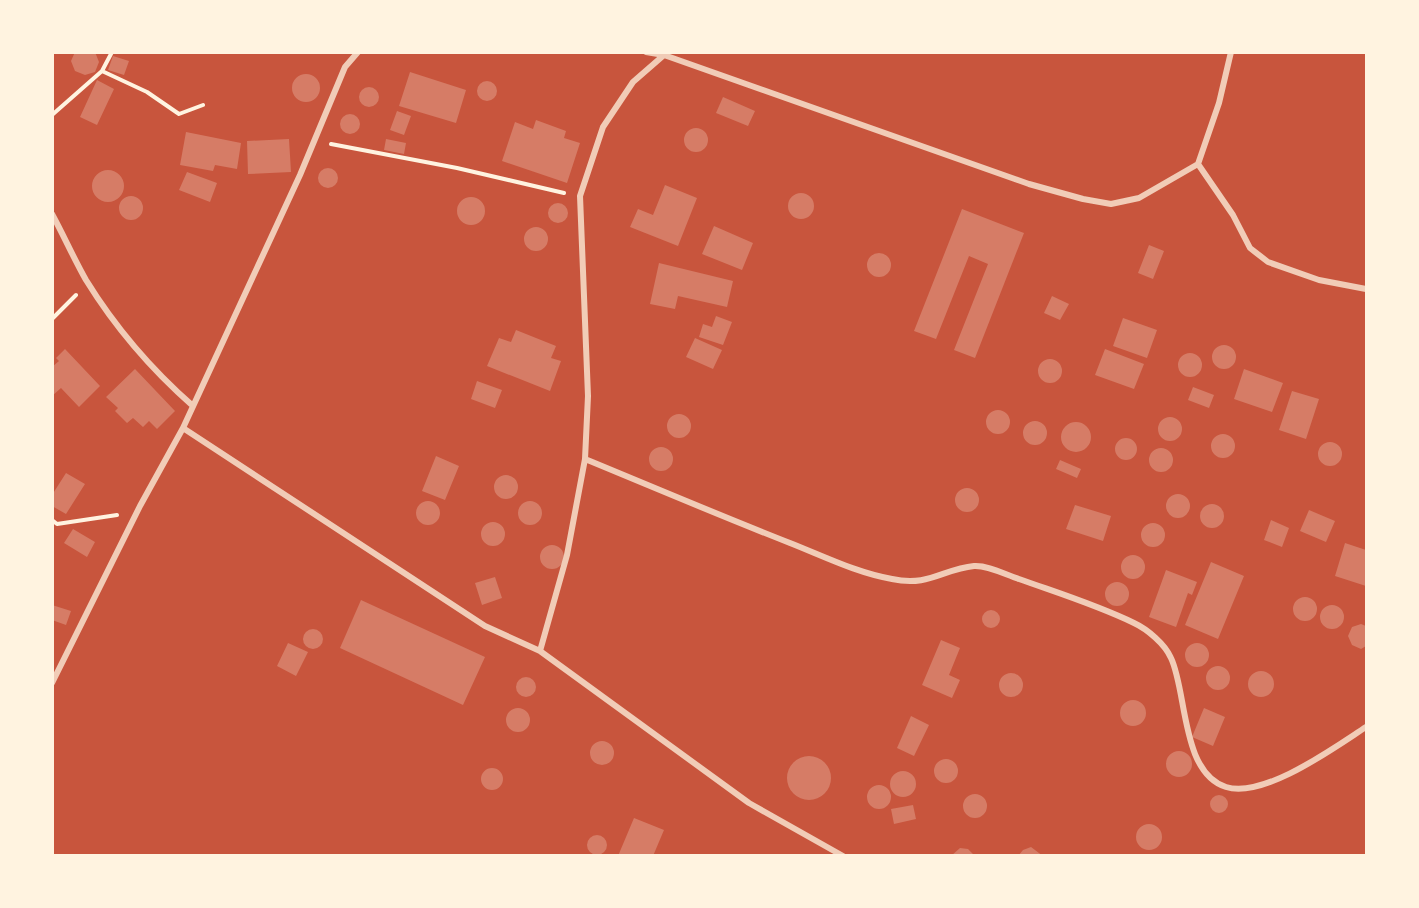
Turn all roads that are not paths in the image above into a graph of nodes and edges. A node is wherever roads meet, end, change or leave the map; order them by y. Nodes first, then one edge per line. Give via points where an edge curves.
1 (357, 52) edge
2 (646, 52) edge
3 (1231, 52) edge
4 (664, 55) junction
5 (1198, 165) junction
6 (52, 214) edge
7 (1366, 289) edge
8 (193, 406) junction
9 (183, 428) junction
10 (585, 459) junction
11 (540, 651) junction
12 (52, 683) edge
13 (1366, 727) edge
14 (843, 855) edge

1 - 8 street via 345,67
2 - 4 street
3 - 5 street
4 - 5 street via 1017,180 1083,199 1111,204 1139,198
4 - 10 street via 633,82 603,127 580,196 588,396
5 - 7 street via 1233,215 1250,248 1268,262 1319,280
6 - 8 street via 86,280 130,341
8 - 9 street
9 - 11 street via 485,626
9 - 12 street
10 - 11 street via 567,555
10 - 13 street via 825,557 892,580 931,580 976,566 1088,603 1136,624 1171,657 1195,755 1215,782 1227,787 1259,785 1308,763
11 - 14 street via 749,802

